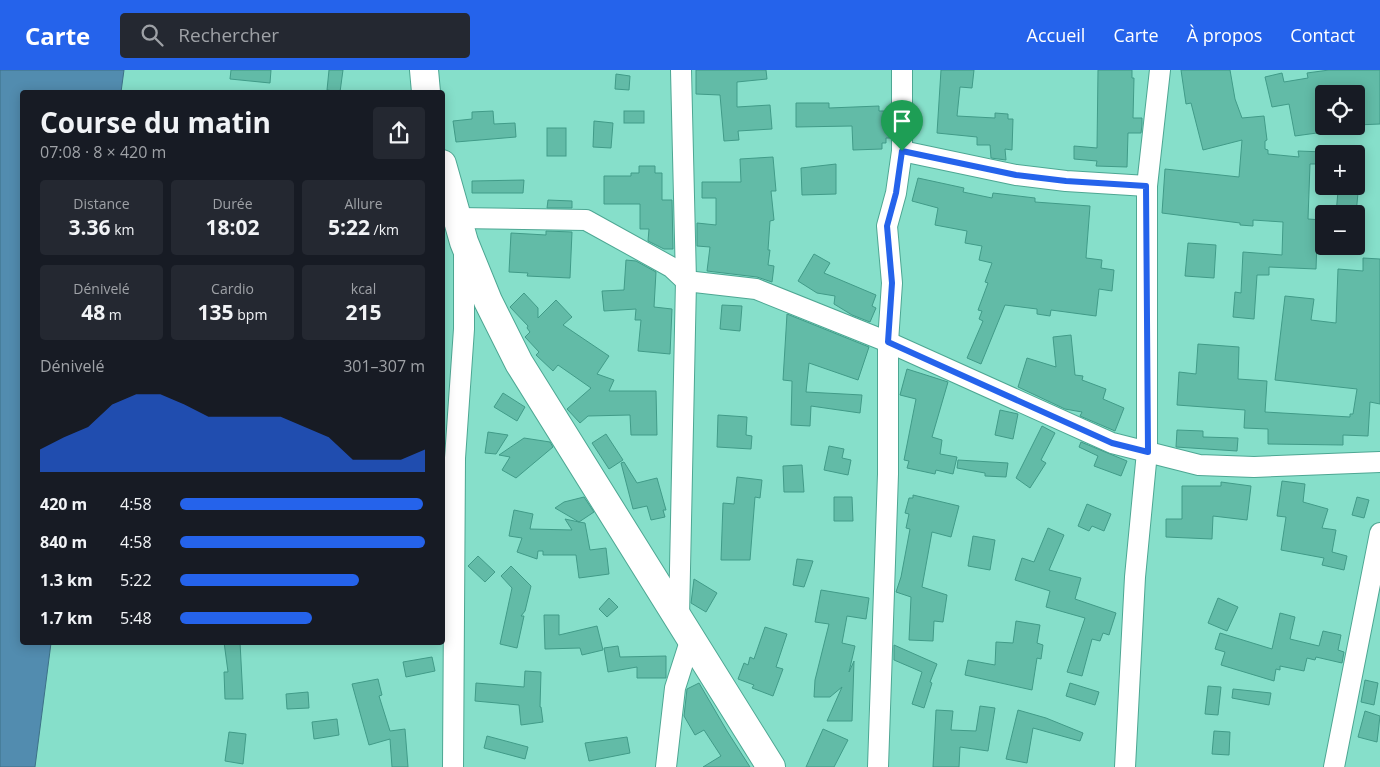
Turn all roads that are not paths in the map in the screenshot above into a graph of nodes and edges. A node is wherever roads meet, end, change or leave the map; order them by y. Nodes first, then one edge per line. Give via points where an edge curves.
1 (424, 70) edge
2 (681, 70) edge
3 (902, 70) edge
4 (1160, 70) edge
5 (426, 90) edge
6 (902, 151) junction
7 (445, 175) edge
8 (1146, 186) junction
9 (460, 230) junction
10 (686, 281) junction
11 (888, 342) junction
12 (1148, 452) junction
13 (1380, 462) edge
14 (1380, 533) edge
15 (685, 627) junction
16 (884, 765) edge
17 (453, 767) edge
18 (666, 767) edge
19 (771, 767) edge
20 (1125, 767) edge
21 (1334, 767) edge

1 - 5 highway
2 - 10 street
3 - 6 street
4 - 8 street
6 - 8 street via 1016,175
6 - 11 street via 887,226 892,283
7 - 9 highway
8 - 12 street
9 - 10 street via 586,220 671,268
9 - 15 highway via 488,301 519,363
9 - 17 street via 464,329 455,458
10 - 11 street via 756,289
10 - 15 street
11 - 12 street via 1104,440
11 - 16 street
12 - 13 street via 1199,465 1254,468
12 - 20 street via 1135,578
14 - 21 street
15 - 18 street
15 - 19 highway

